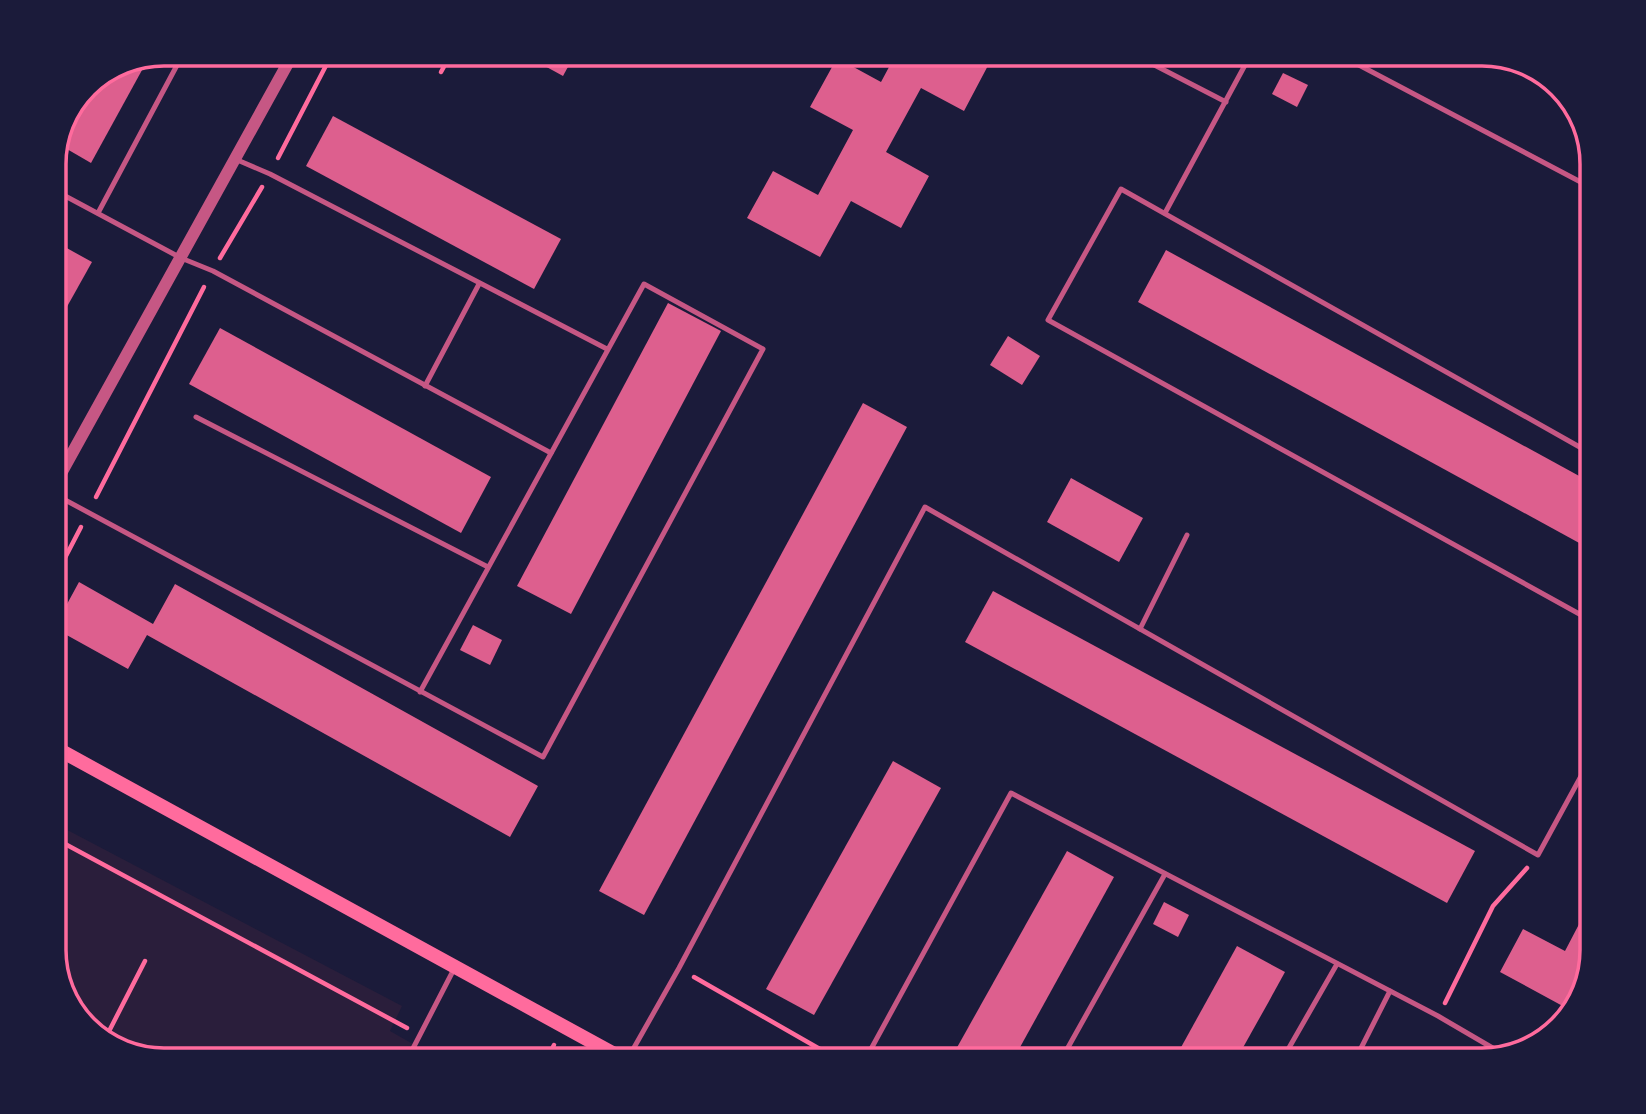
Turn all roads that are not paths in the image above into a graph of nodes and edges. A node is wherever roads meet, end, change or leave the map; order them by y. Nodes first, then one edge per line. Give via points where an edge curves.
1 (177, 66) edge
2 (286, 66) edge
3 (1156, 66) edge
4 (1245, 66) edge
5 (1361, 66) edge
6 (1226, 102) junction
7 (235, 159) junction
8 (1580, 182) edge
9 (67, 197) edge
10 (98, 213) junction
11 (1165, 213) junction
12 (181, 258) junction
13 (480, 284) junction
14 (607, 349) junction
15 (425, 386) junction
16 (196, 417) dead end
17 (1580, 447) edge
18 (551, 453) junction
19 (67, 463) edge
20 (67, 501) edge
21 (1187, 536) dead end
22 (488, 567) junction
23 (1580, 614) edge
24 (1140, 629) junction
25 (420, 692) junction
26 (67, 754) edge
27 (1580, 778) edge
28 (1165, 874) junction
29 (1337, 964) junction
30 (455, 967) junction
31 (1390, 991) junction
32 (1491, 1047) edge
33 (413, 1048) edge
34 (604, 1048) edge
35 (633, 1048) edge
36 (872, 1048) edge
37 (1068, 1048) edge
38 (1289, 1048) edge
39 (1361, 1048) edge

1 - 10 lane
2 - 7 street
3 - 6 lane
4 - 6 lane
5 - 8 lane
6 - 11 lane
7 - 12 street
7 - 13 lane
9 - 10 lane
10 - 12 lane
11 - 17 lane
11 - 23 lane via 1121,189 1048,320
12 - 15 lane
12 - 19 street
13 - 14 lane
13 - 15 lane
14 - 18 lane
14 - 25 lane via 644,285 763,349 543,757
15 - 18 lane
16 - 22 lane
18 - 22 lane
20 - 25 lane
21 - 24 lane
22 - 25 lane
24 - 27 lane via 1538,855
24 - 35 lane via 925,506
26 - 30 main road
28 - 29 lane
28 - 36 lane via 1011,793
28 - 37 lane
29 - 31 lane
29 - 38 lane
30 - 33 lane
30 - 34 main road
31 - 32 lane
31 - 39 lane

